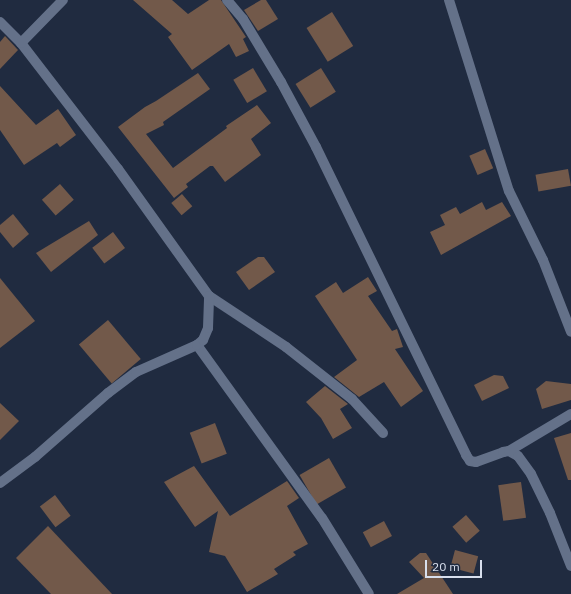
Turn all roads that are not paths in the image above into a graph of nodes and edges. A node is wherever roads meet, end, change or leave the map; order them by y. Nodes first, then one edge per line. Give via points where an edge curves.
1 (63, 0) edge
2 (227, 0) edge
3 (449, 0) edge
4 (0, 22) edge
5 (21, 43) junction
6 (209, 296) junction
7 (571, 332) edge
8 (197, 345) junction
9 (571, 414) edge
10 (383, 433) dead end
11 (509, 451) junction
12 (0, 483) edge
13 (571, 566) edge
14 (369, 594) edge

1 - 5 street
2 - 11 street via 243,19 312,140 466,455 470,461 480,462
3 - 7 street via 509,191 543,260
4 - 5 street
5 - 6 street via 118,169
6 - 8 street via 208,328 206,336
6 - 10 street via 286,347 352,399
8 - 12 street via 136,372
8 - 14 street via 322,518
9 - 11 street
11 - 13 street via 518,456 531,474

